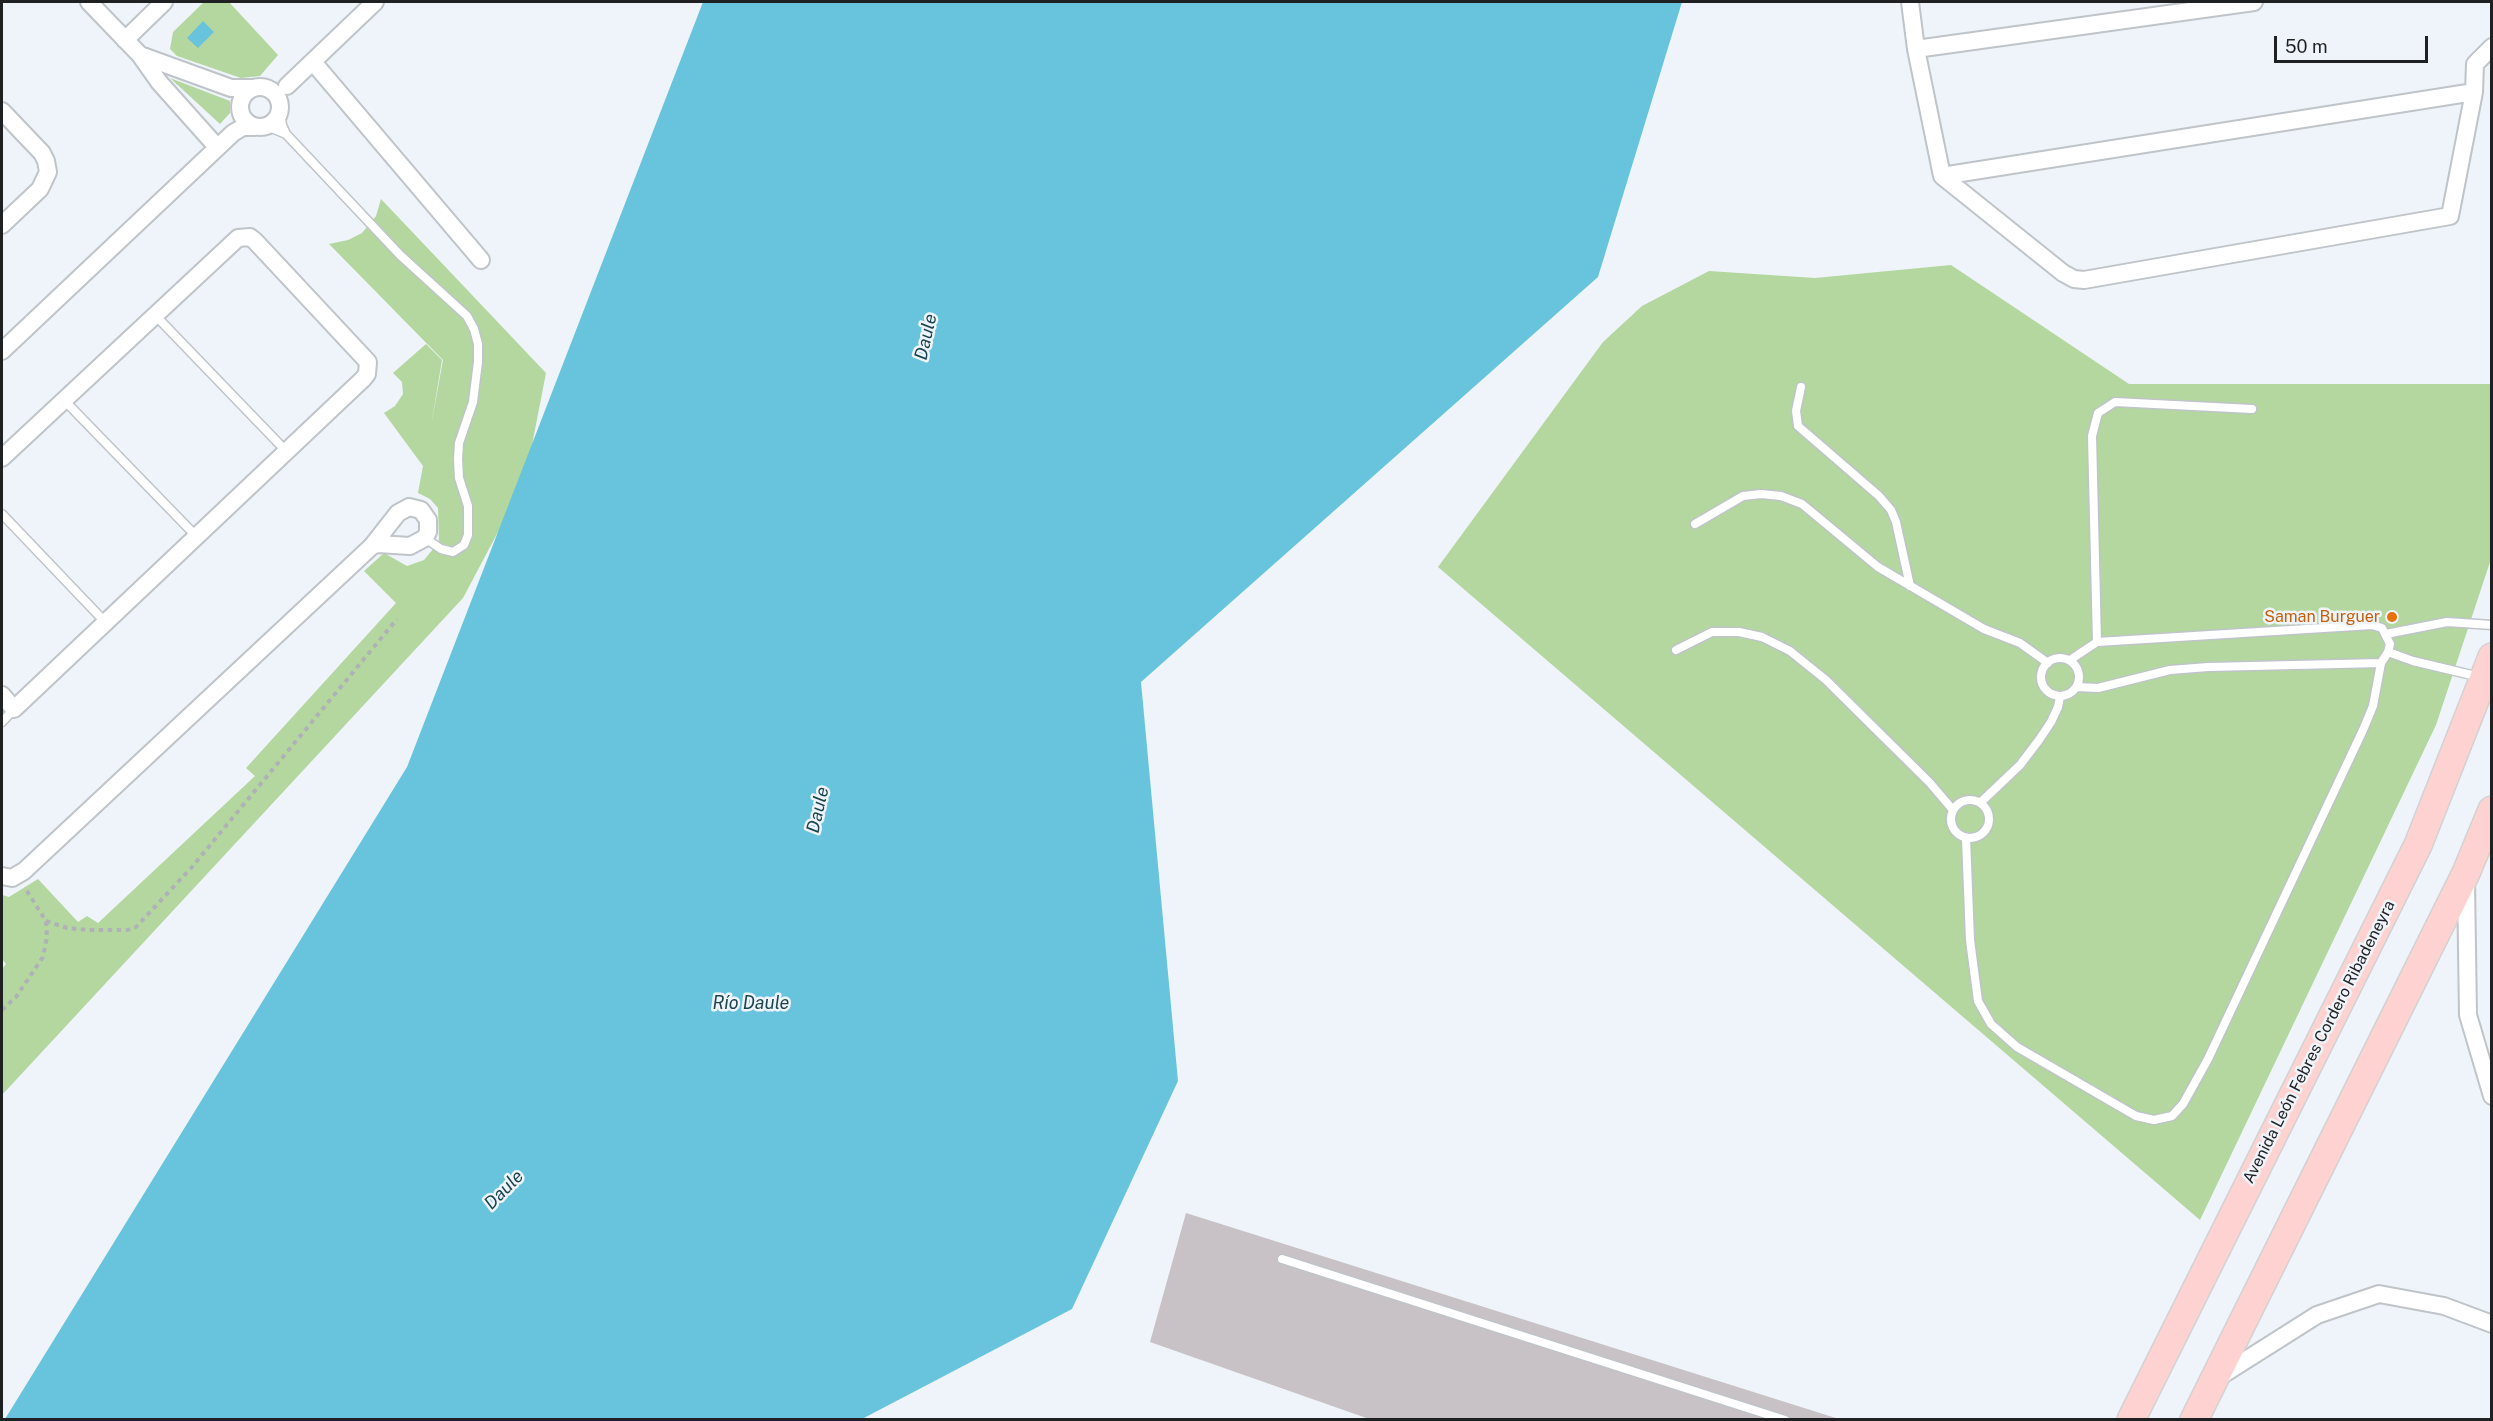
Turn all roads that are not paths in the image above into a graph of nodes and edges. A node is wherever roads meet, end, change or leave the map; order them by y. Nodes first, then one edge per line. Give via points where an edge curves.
1 (89, 2) edge
2 (164, 2) edge
3 (375, 2) edge
4 (1910, 2) edge
5 (2254, 2) edge
6 (125, 40) junction
7 (2492, 47) edge
8 (1916, 49) junction
9 (140, 55) junction
10 (313, 62) junction
11 (287, 86) junction
12 (252, 88) junction
13 (270, 89) junction
14 (2474, 92) junction
15 (240, 108) junction
16 (280, 108) junction
17 (2, 111) edge
18 (261, 127) junction
19 (233, 133) junction
20 (286, 134) junction
21 (217, 147) junction
22 (1942, 176) junction
23 (2, 225) edge
24 (482, 260) dead end
25 (154, 315) junction
26 (2, 351) edge
27 (1801, 387) dead end
28 (64, 400) junction
29 (2252, 409) dead end
30 (287, 452) junction
31 (2, 458) edge
32 (2, 514) edge
33 (1695, 524) dead end
34 (197, 537) junction
35 (425, 538) junction
36 (372, 546) junction
37 (1910, 586) junction
38 (106, 623) junction
39 (2492, 625) edge
40 (2386, 634) junction
41 (2097, 642) junction
42 (1676, 650) dead end
43 (2388, 652) junction
44 (2070, 660) junction
45 (2048, 663) junction
46 (2381, 663) junction
47 (2487, 667) edge
48 (2077, 687) junction
49 (2, 695) edge
50 (2060, 697) junction
51 (14, 709) junction
52 (2, 722) edge
53 (1980, 803) junction
54 (1953, 810) junction
55 (2492, 810) edge
56 (1966, 838) junction
57 (2466, 873) junction
58 (9, 876) edge
59 (2492, 1096) edge
60 (1282, 1259) dead end
61 (2492, 1324) edge
62 (2213, 1381) junction
63 (1785, 1419) edge
64 (2131, 1419) edge
65 (2194, 1419) edge

1 - 6 street
2 - 6 street
3 - 10 street
4 - 8 street
5 - 8 street
6 - 9 street
7 - 14 street via 2475,64
8 - 22 street
9 - 12 street via 231,88
9 - 21 street
10 - 11 street
10 - 24 street
11 - 13 street
11 - 16 street
12 - 13 street
12 - 15 street via 243,96
13 - 16 street via 275,92
14 - 22 street
14 - 22 street via 2451,216 2084,280 2062,273
15 - 18 street via 244,119
15 - 19 street
16 - 18 street via 273,123
16 - 20 lane
17 - 23 street via 42,153 48,172 40,189
18 - 19 street via 243,127
18 - 20 lane
19 - 21 street
20 - 35 lane via 400,255 467,316 474,329 478,362 473,402 459,443 458,459 468,506 468,535 464,545 453,552
21 - 26 street
25 - 28 street
25 - 30 lane
25 - 30 street via 233,241 244,237 255,241 368,362 363,379
27 - 37 lane via 1796,411 1798,426 1891,510
28 - 31 street
28 - 34 lane
29 - 41 lane via 2115,402 2098,413 2092,436
30 - 34 street
32 - 38 lane
33 - 37 lane via 1743,496 1781,496 1802,504 1878,567
34 - 38 street
35 - 36 street via 410,546
35 - 36 street via 428,520 421,510 409,507 398,513
36 - 58 street
37 - 45 lane via 1984,629 2020,643
38 - 51 street
39 - 40 lane via 2447,622
40 - 41 lane via 2372,625
40 - 43 lane
41 - 44 lane
42 - 54 lane via 1712,632 1739,632 1762,637 1790,651 1826,680
43 - 46 lane
43 - 47 lane via 2421,663
44 - 45 lane via 2061,658
44 - 48 lane via 2080,678
45 - 50 lane via 2041,676 2043,686
46 - 48 lane via 2170,670 2113,685
46 - 56 lane via 2373,706 2362,730 2208,1059 2184,1104 2172,1116 2154,1120 2136,1116 2017,1047 1991,1024 1976,991
47 - 64 highway, Avenida León Febres Cordero Ribadeneyra via 2418,845
48 - 50 lane
49 - 51 street
50 - 53 lane via 2039,740 2020,765
51 - 52 lane
53 - 54 lane via 1965,801
53 - 56 lane via 1988,822 1980,835
54 - 56 lane via 1952,827
55 - 57 highway
57 - 59 street via 2468,1015
57 - 62 highway
60 - 63 lane
61 - 62 street via 2444,1306 2379,1294 2317,1314
62 - 65 highway

